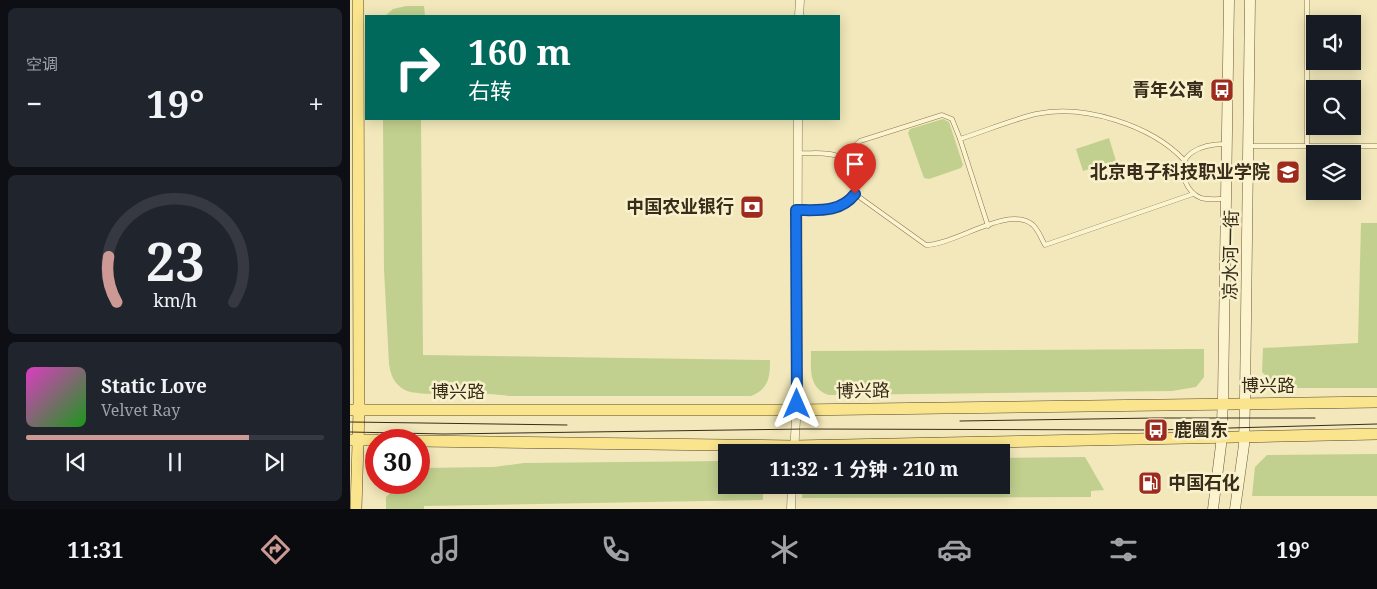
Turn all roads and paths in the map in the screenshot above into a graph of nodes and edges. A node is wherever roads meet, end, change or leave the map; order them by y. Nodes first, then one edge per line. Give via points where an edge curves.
1 (358, 0) edge
2 (800, 0) edge
3 (1229, 0) edge
4 (1250, 0) edge
5 (1307, 0) edge
6 (799, 15) edge
7 (798, 120) edge
8 (960, 139) junction
9 (1227, 144) junction
10 (1307, 145) edge
11 (1248, 146) junction
12 (1306, 146) edge
13 (1361, 146) edge
14 (1377, 146) edge
15 (797, 153) junction
16 (842, 157) junction
17 (1184, 160) junction
18 (855, 194) junction
19 (1193, 194) junction
20 (1226, 199) junction
21 (796, 210) junction
22 (988, 226) junction
23 (1377, 402) edge
24 (1223, 404) junction
25 (1244, 404) junction
26 (354, 410) edge
27 (796, 410) junction
28 (1377, 434) edge
29 (1243, 436) junction
30 (1222, 437) junction
31 (354, 440) edge
32 (430, 441) edge
33 (794, 444) edge
34 (972, 444) edge
35 (718, 447) edge
36 (792, 494) edge
37 (356, 509) edge
38 (791, 509) edge
39 (1212, 509) edge
40 (1235, 509) edge

1 - 26 main road
2 - 6 street
3 - 9 main road, 凉水河一街
4 - 11 main road, 凉水河一街
5 - 10 lane
7 - 15 street
8 - 16 lane via 952,119 942,115 860,141
8 - 17 lane via 1037,114 1080,112 1139,130 1164,143
8 - 22 lane
9 - 17 lane via 1207,144
9 - 20 main road, 凉水河一街
11 - 12 lane
11 - 25 main road, 凉水河一街
13 - 14 lane
15 - 16 lane
15 - 21 street
16 - 18 lane via 855,174
17 - 19 lane via 1183,176
18 - 21 lane via 849,202 832,210
18 - 22 lane via 926,245
19 - 20 lane via 1201,198
19 - 22 lane via 1045,245 1038,231 1024,220 1009,219
20 - 24 main road, 凉水河一街
21 - 27 street
23 - 25 main road, 博兴路
24 - 25 main road, 博兴路
24 - 27 main road, 博兴路
24 - 30 main road, 凉水河一街
25 - 29 main road, 凉水河一街
26 - 27 main road, 博兴路
26 - 31 main road
27 - 33 street
28 - 29 main road
29 - 30 main road
29 - 40 main road, 凉水河一街
30 - 34 main road
30 - 39 main road, 凉水河一街
31 - 37 main road
32 - 35 main road
36 - 38 street

